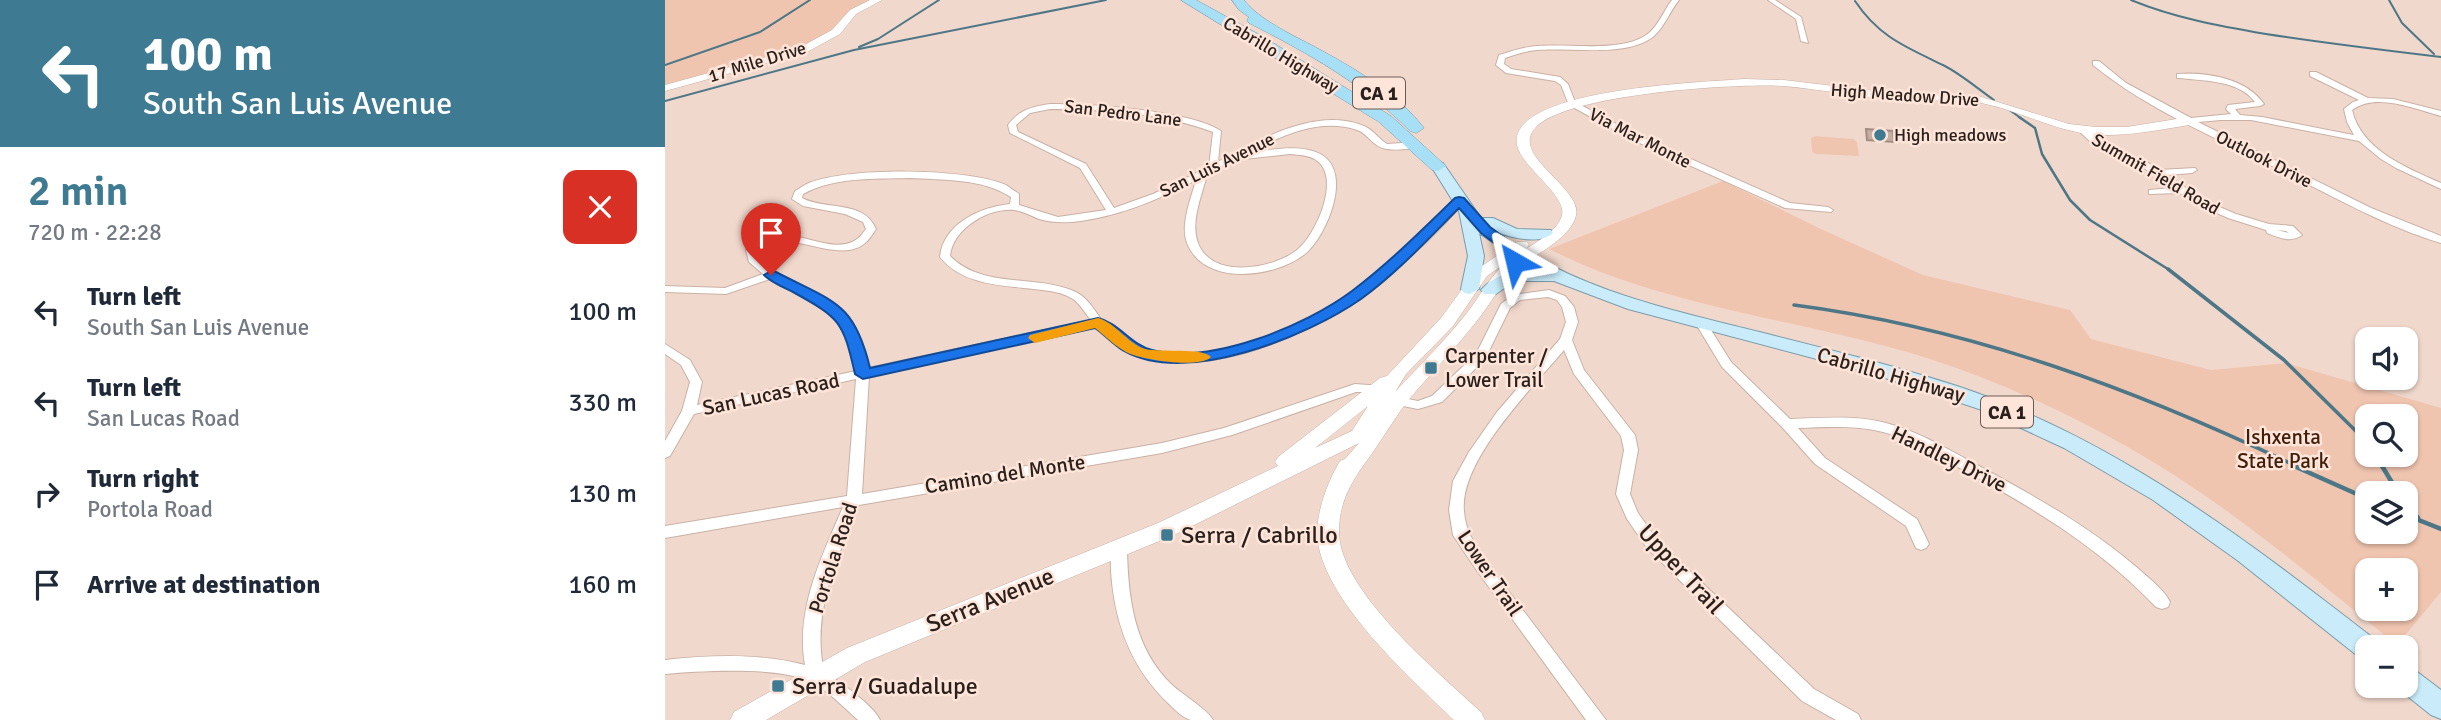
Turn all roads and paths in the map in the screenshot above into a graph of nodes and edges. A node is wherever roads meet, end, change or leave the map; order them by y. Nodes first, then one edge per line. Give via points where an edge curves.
1 (877, 0) edge
2 (1187, 0) edge
3 (1212, 0) edge
4 (1238, 0) edge
5 (1676, 0) edge
6 (1771, 0) edge
7 (1276, 32) junction
8 (1805, 41) dead end
9 (1277, 51) joint
10 (2096, 63) dead end
11 (2313, 74) dead end
12 (2180, 76) dead end
13 (665, 88) edge
14 (2367, 101) junction
15 (1571, 103) junction
16 (2441, 114) edge
17 (2237, 116) junction
18 (2189, 121) junction
19 (2083, 130) junction
20 (2360, 138) junction
21 (1416, 145) junction
22 (1235, 156) junction
23 (1213, 166) junction
24 (1438, 166) junction
25 (2192, 170) dead end
26 (2159, 173) junction
27 (1203, 174) junction
28 (2441, 186) edge
29 (2180, 190) junction
30 (2152, 192) dead end
31 (1462, 205) junction
32 (1014, 207) junction
33 (1828, 210) dead end
34 (1112, 212) junction
35 (2271, 228) dead end
36 (1551, 232) junction
37 (2441, 240) edge
38 (1517, 254) junction
39 (771, 275) junction
40 (1564, 279) junction
41 (665, 289) edge
42 (1470, 289) junction
43 (1490, 290) junction
44 (1098, 322) junction
45 (1702, 324) junction
46 (1566, 340) junction
47 (665, 348) edge
48 (863, 374) junction
49 (1339, 394) junction
50 (1385, 396) junction
51 (1362, 401) junction
52 (689, 411) junction
53 (1381, 422) junction
54 (1787, 424) junction
55 (1359, 435) junction
56 (665, 453) edge
57 (1344, 475) junction
58 (1242, 492) junction
59 (854, 498) junction
60 (665, 532) edge
61 (1921, 544) dead end
62 (1119, 549) junction
63 (2162, 602) dead end
64 (2355, 639) edge
65 (665, 667) edge
66 (816, 676) junction
67 (2418, 688) edge
68 (2441, 706) edge
69 (743, 720) edge
70 (871, 720) edge
71 (1204, 720) edge
72 (1472, 720) edge
73 (1597, 720) edge
74 (1851, 720) edge

1 - 13 street, 17 Mile Drive via 853,12 836,32 803,50
2 - 9 highway, Cabrillo Highway / CA 1
3 - 7 highway, Cabrillo Highway / CA 1
4 - 7 highway
5 - 15 street, Via Mar Monte via 1652,34 1642,40 1527,50 1500,60 1509,71 1560,80
6 - 8 street via 1799,18
7 - 24 highway, Cabrillo Highway / CA 1 via 1347,70 1395,107 1431,147
9 - 21 highway, Cabrillo Highway / CA 1 via 1385,119
10 - 18 street, Outlook Drive via 2123,85
11 - 14 street
12 - 17 street via 2253,93 2260,104 2232,106
14 - 16 street via 2401,103
14 - 20 street via 2348,109
15 - 19 street, High Meadow Drive via 1705,84 1771,82 1891,96 1978,99
15 - 33 street, Via Mar Monte via 1766,197 1796,208
15 - 36 street, High Meadow Drive via 1539,117 1523,139 1530,158 1570,206 1567,220
17 - 18 street, High Meadow Drive
17 - 20 street, High Meadow Drive
18 - 19 street, High Meadow Drive via 2127,131
18 - 37 street, Outlook Drive via 2368,210
19 - 26 street, Summit Field Road via 2107,150
20 - 28 street
21 - 22 street, San Luis Avenue via 1388,148 1361,129 1323,125 1276,136
21 - 24 highway, Cabrillo Highway / CA 1
22 - 23 street, San Luis Avenue
22 - 27 street via 1296,152 1320,158 1332,170 1328,210 1309,243 1294,257 1239,271 1209,264 1199,256 1191,241
23 - 27 street, San Luis Avenue
23 - 34 street, San Pedro Lane via 1217,131 1193,122 1063,105 1033,109 1018,118 1012,125 1014,133 1083,166
24 - 31 main road, Cabrillo Highway / CA 1
25 - 26 street
26 - 29 street, Summit Field Road
27 - 34 street, San Luis Avenue
29 - 30 street
29 - 35 street, Summit Field Road via 2216,210
31 - 36 main road via 1510,232
31 - 38 main road, Cabrillo Highway / CA 1
31 - 42 main road via 1476,256
31 - 44 street via 1361,292 1330,312 1262,343 1217,356 1153,356 1130,348
32 - 34 street, San Luis Avenue via 1057,220
32 - 39 street via 1016,196 1010,190 968,180 893,175 818,181 800,189 797,199 848,211 871,224 869,233 851,246 836,248 796,237 757,244 750,256
32 - 44 street via 986,214 951,235 944,250 948,262 988,280 1073,294 1085,302
36 - 38 street via 1547,242
38 - 40 main road, Cabrillo Highway / CA 1
38 - 42 street via 1485,269
38 - 43 street
39 - 41 street via 726,290
39 - 48 street, Portola Road via 843,317 855,338
40 - 43 main road via 1516,275
40 - 45 main road, Cabrillo Highway / CA 1 via 1629,304
42 - 50 street via 1447,323 1399,371
43 - 50 street via 1473,316
44 - 48 street, San Lucas Road
45 - 54 street via 1726,364
45 - 64 main road, Cabrillo Highway / CA 1 via 1922,381 2053,432 2195,515
46 - 50 street via 1572,322 1561,298 1546,293 1517,297 1505,306 1481,356 1437,399 1418,405
46 - 73 street, Lower Trail via 1474,455 1460,481 1456,510 1461,535 1480,564
46 - 74 street, Upper Trail via 1578,371 1628,435 1632,450 1623,494 1652,544 1808,695
47 - 52 street via 692,371 696,390
48 - 52 street, San Lucas Road
48 - 59 street, Portola Road
49 - 50 street, Camino del Monte via 1355,388
49 - 51 street
49 - 59 street, Camino del Monte via 1227,432 1162,448
50 - 51 street, Serra Avenue
50 - 53 street
50 - 55 street
51 - 58 street, Serra Avenue
52 - 56 street
53 - 55 street, Serra Avenue
53 - 57 street
54 - 61 street via 1820,461 1912,523
54 - 63 street, Handley Drive via 1863,424 1926,443 2062,518 2132,570
55 - 57 street
55 - 58 street, Serra Avenue
57 - 72 street via 1328,530 1332,559 1376,621
58 - 62 street, Serra Avenue
59 - 60 street, Camino del Monte
59 - 66 street, Portola Road via 826,566 813,613 811,651
62 - 66 street, Serra Avenue via 928,624
62 - 71 street via 1126,618 1146,669
65 - 66 street via 719,664 797,669
66 - 69 street, Serra Avenue
66 - 70 street
67 - 68 main road

